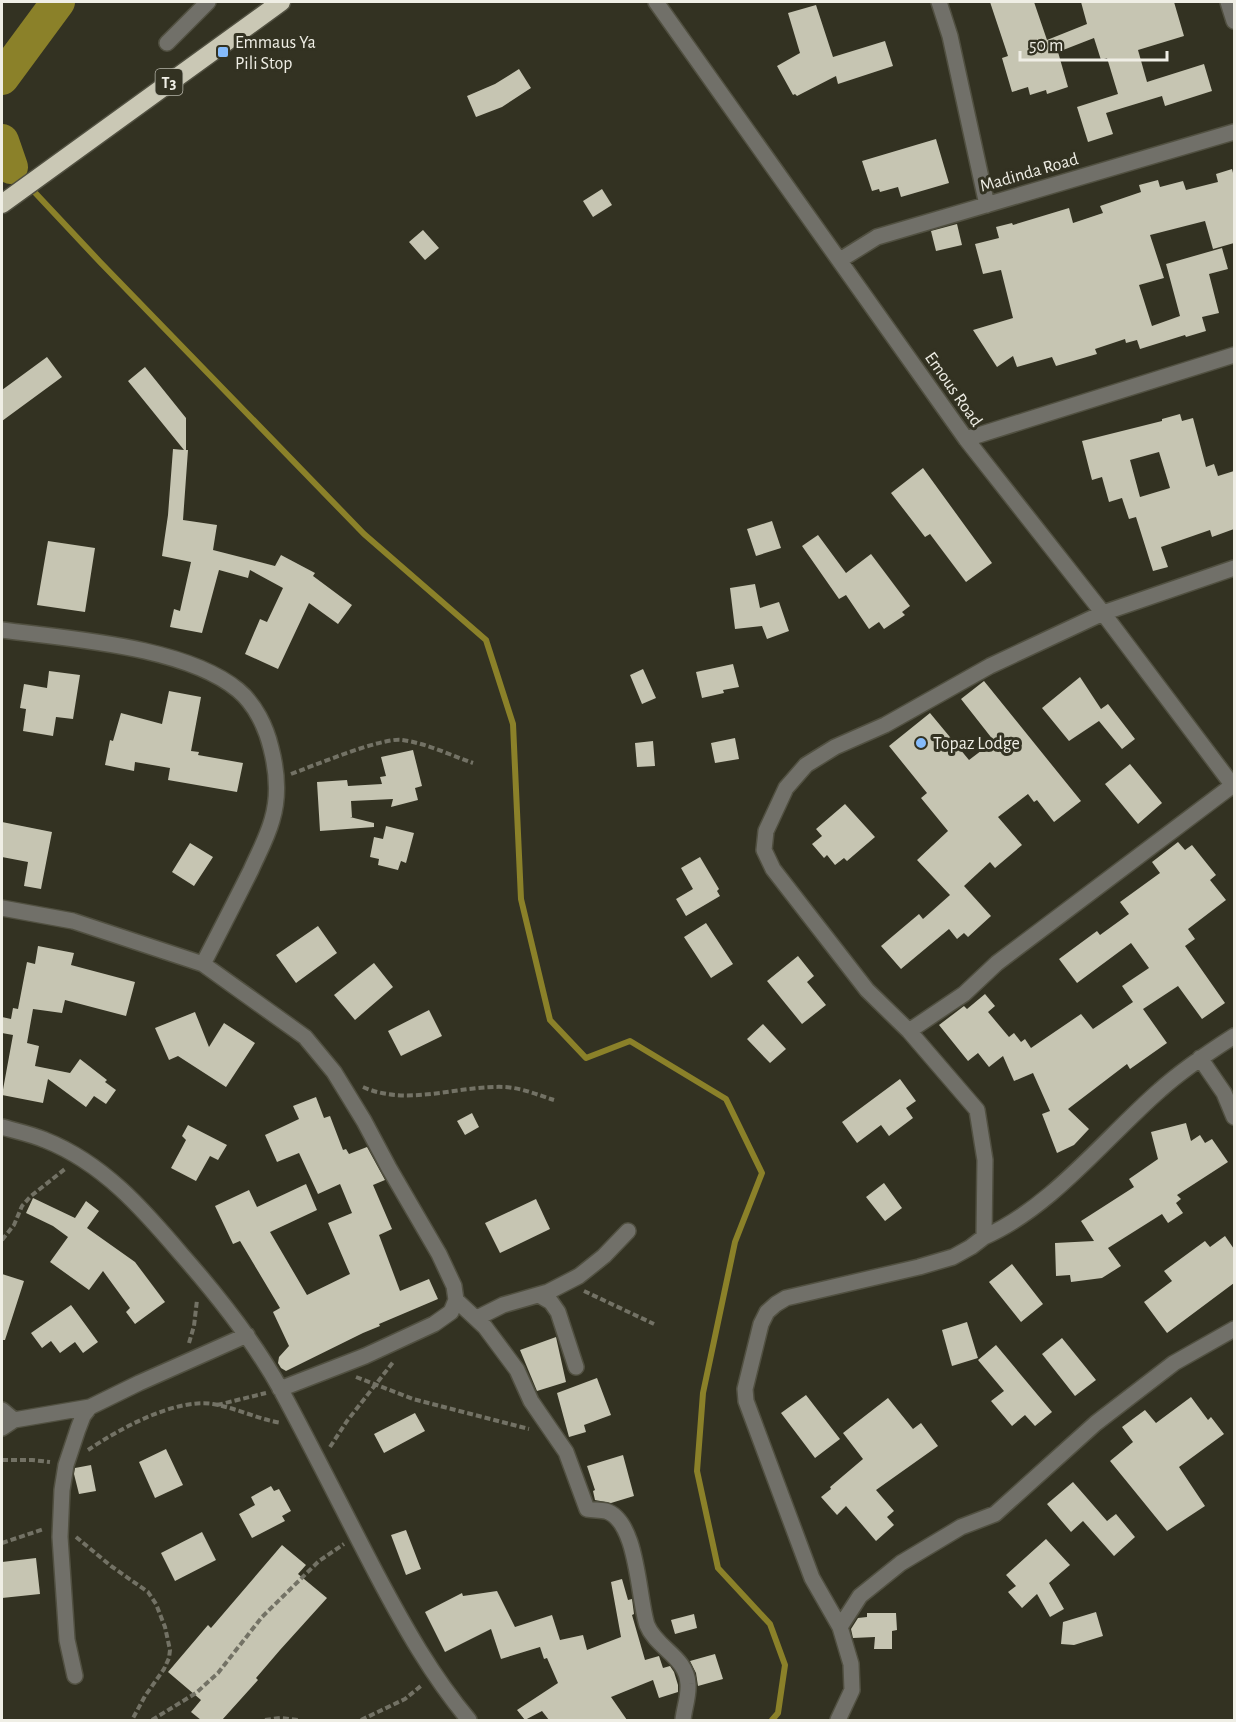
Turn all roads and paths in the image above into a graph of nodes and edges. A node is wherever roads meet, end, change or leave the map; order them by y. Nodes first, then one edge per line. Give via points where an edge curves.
1 (208, 2) edge
2 (281, 2) edge
3 (656, 2) edge
4 (939, 2) edge
5 (1228, 2) edge
6 (1234, 21) edge
7 (167, 44) dead end
8 (1234, 132) edge
9 (2, 204) edge
10 (987, 205) junction
11 (840, 260) junction
12 (1234, 355) edge
13 (966, 440) junction
14 (1234, 568) edge
15 (1103, 613) junction
16 (2, 630) edge
17 (473, 763) dead end
18 (276, 779) junction
19 (1234, 786) edge
20 (2, 908) edge
21 (203, 964) junction
22 (909, 1031) junction
23 (1234, 1036) edge
24 (1200, 1058) junction
25 (334, 1072) junction
26 (554, 1100) dead end
27 (1234, 1117) edge
28 (2, 1127) edge
29 (80, 1157) junction
30 (628, 1230) dead end
31 (984, 1236) junction
32 (2, 1240) edge
33 (197, 1272) junction
34 (563, 1285) junction
35 (539, 1295) junction
36 (456, 1300) junction
37 (477, 1318) junction
38 (654, 1324) dead end
39 (1234, 1329) edge
40 (247, 1335) junction
41 (408, 1337) junction
42 (179, 1366) junction
43 (576, 1367) dead end
44 (376, 1385) junction
45 (280, 1389) junction
46 (217, 1405) junction
47 (90, 1407) junction
48 (6, 1419) edge
49 (299, 1426) junction
50 (553, 1433) junction
51 (2, 1460) edge
52 (319, 1464) junction
53 (66, 1465) junction
54 (60, 1524) junction
55 (356, 1535) junction
56 (2, 1543) edge
57 (840, 1627) junction
58 (434, 1674) junction
59 (75, 1676) dead end
60 (132, 1720) edge
61 (153, 1720) edge
62 (265, 1720) edge
63 (299, 1720) edge
64 (361, 1720) edge
65 (469, 1720) edge
66 (683, 1720) edge
67 (838, 1720) edge

1 - 7 street
2 - 9 highway, T3
3 - 11 street, Emous Road
4 - 10 street
5 - 6 street
8 - 10 street, Madinda Road
10 - 11 street, Madinda Road via 877,237
11 - 13 street, Emous Road
12 - 13 street
13 - 15 street, Emous Road
14 - 15 street
15 - 19 street, Emous Road
15 - 22 street via 990,666 806,765 786,788 766,831 764,850 773,869 867,990
16 - 18 street via 128,647 202,668 219,677 239,691 263,722
17 - 18 path via 398,740
18 - 21 street via 275,807 265,840
19 - 22 street via 997,963 964,994
20 - 21 street via 73,921
21 - 25 street via 305,1037
22 - 31 street via 977,1110 985,1160
23 - 24 street
24 - 27 street via 1224,1093
24 - 31 street via 1161,1089 1039,1204
25 - 26 path via 388,1095 503,1087
25 - 36 street via 439,1254
28 - 29 street
29 - 32 path via 31,1196
29 - 33 street via 117,1184
30 - 34 street via 604,1256
31 - 57 street via 953,1257 786,1298 767,1312 761,1324 745,1389 746,1401 812,1578
33 - 40 street
33 - 42 path via 194,1326
34 - 35 street
34 - 38 path
35 - 37 street via 503,1305
35 - 43 street via 558,1312
36 - 37 street
36 - 41 street via 443,1319
37 - 50 street via 517,1370 531,1401
39 - 57 street via 1165,1370 1096,1423 995,1514 961,1527 901,1563 860,1596
40 - 42 street
40 - 45 street
41 - 44 path
41 - 45 street
42 - 47 street
44 - 50 path via 413,1399
44 - 52 path
45 - 46 path
45 - 49 street
46 - 49 path
46 - 53 path via 187,1405 140,1421
47 - 48 street
47 - 53 street via 83,1416
49 - 52 street
50 - 66 street via 566,1452 587,1509 614,1516 630,1541 648,1625 656,1640 681,1663 687,1676
51 - 53 path
52 - 55 street
53 - 54 street
54 - 56 path
54 - 59 street via 67,1640
54 - 60 path via 142,1587 161,1614 169,1658
55 - 58 street
55 - 61 path via 319,1562 261,1617 211,1680
57 - 67 street via 853,1684
58 - 64 path via 405,1699
58 - 65 street
62 - 63 path

